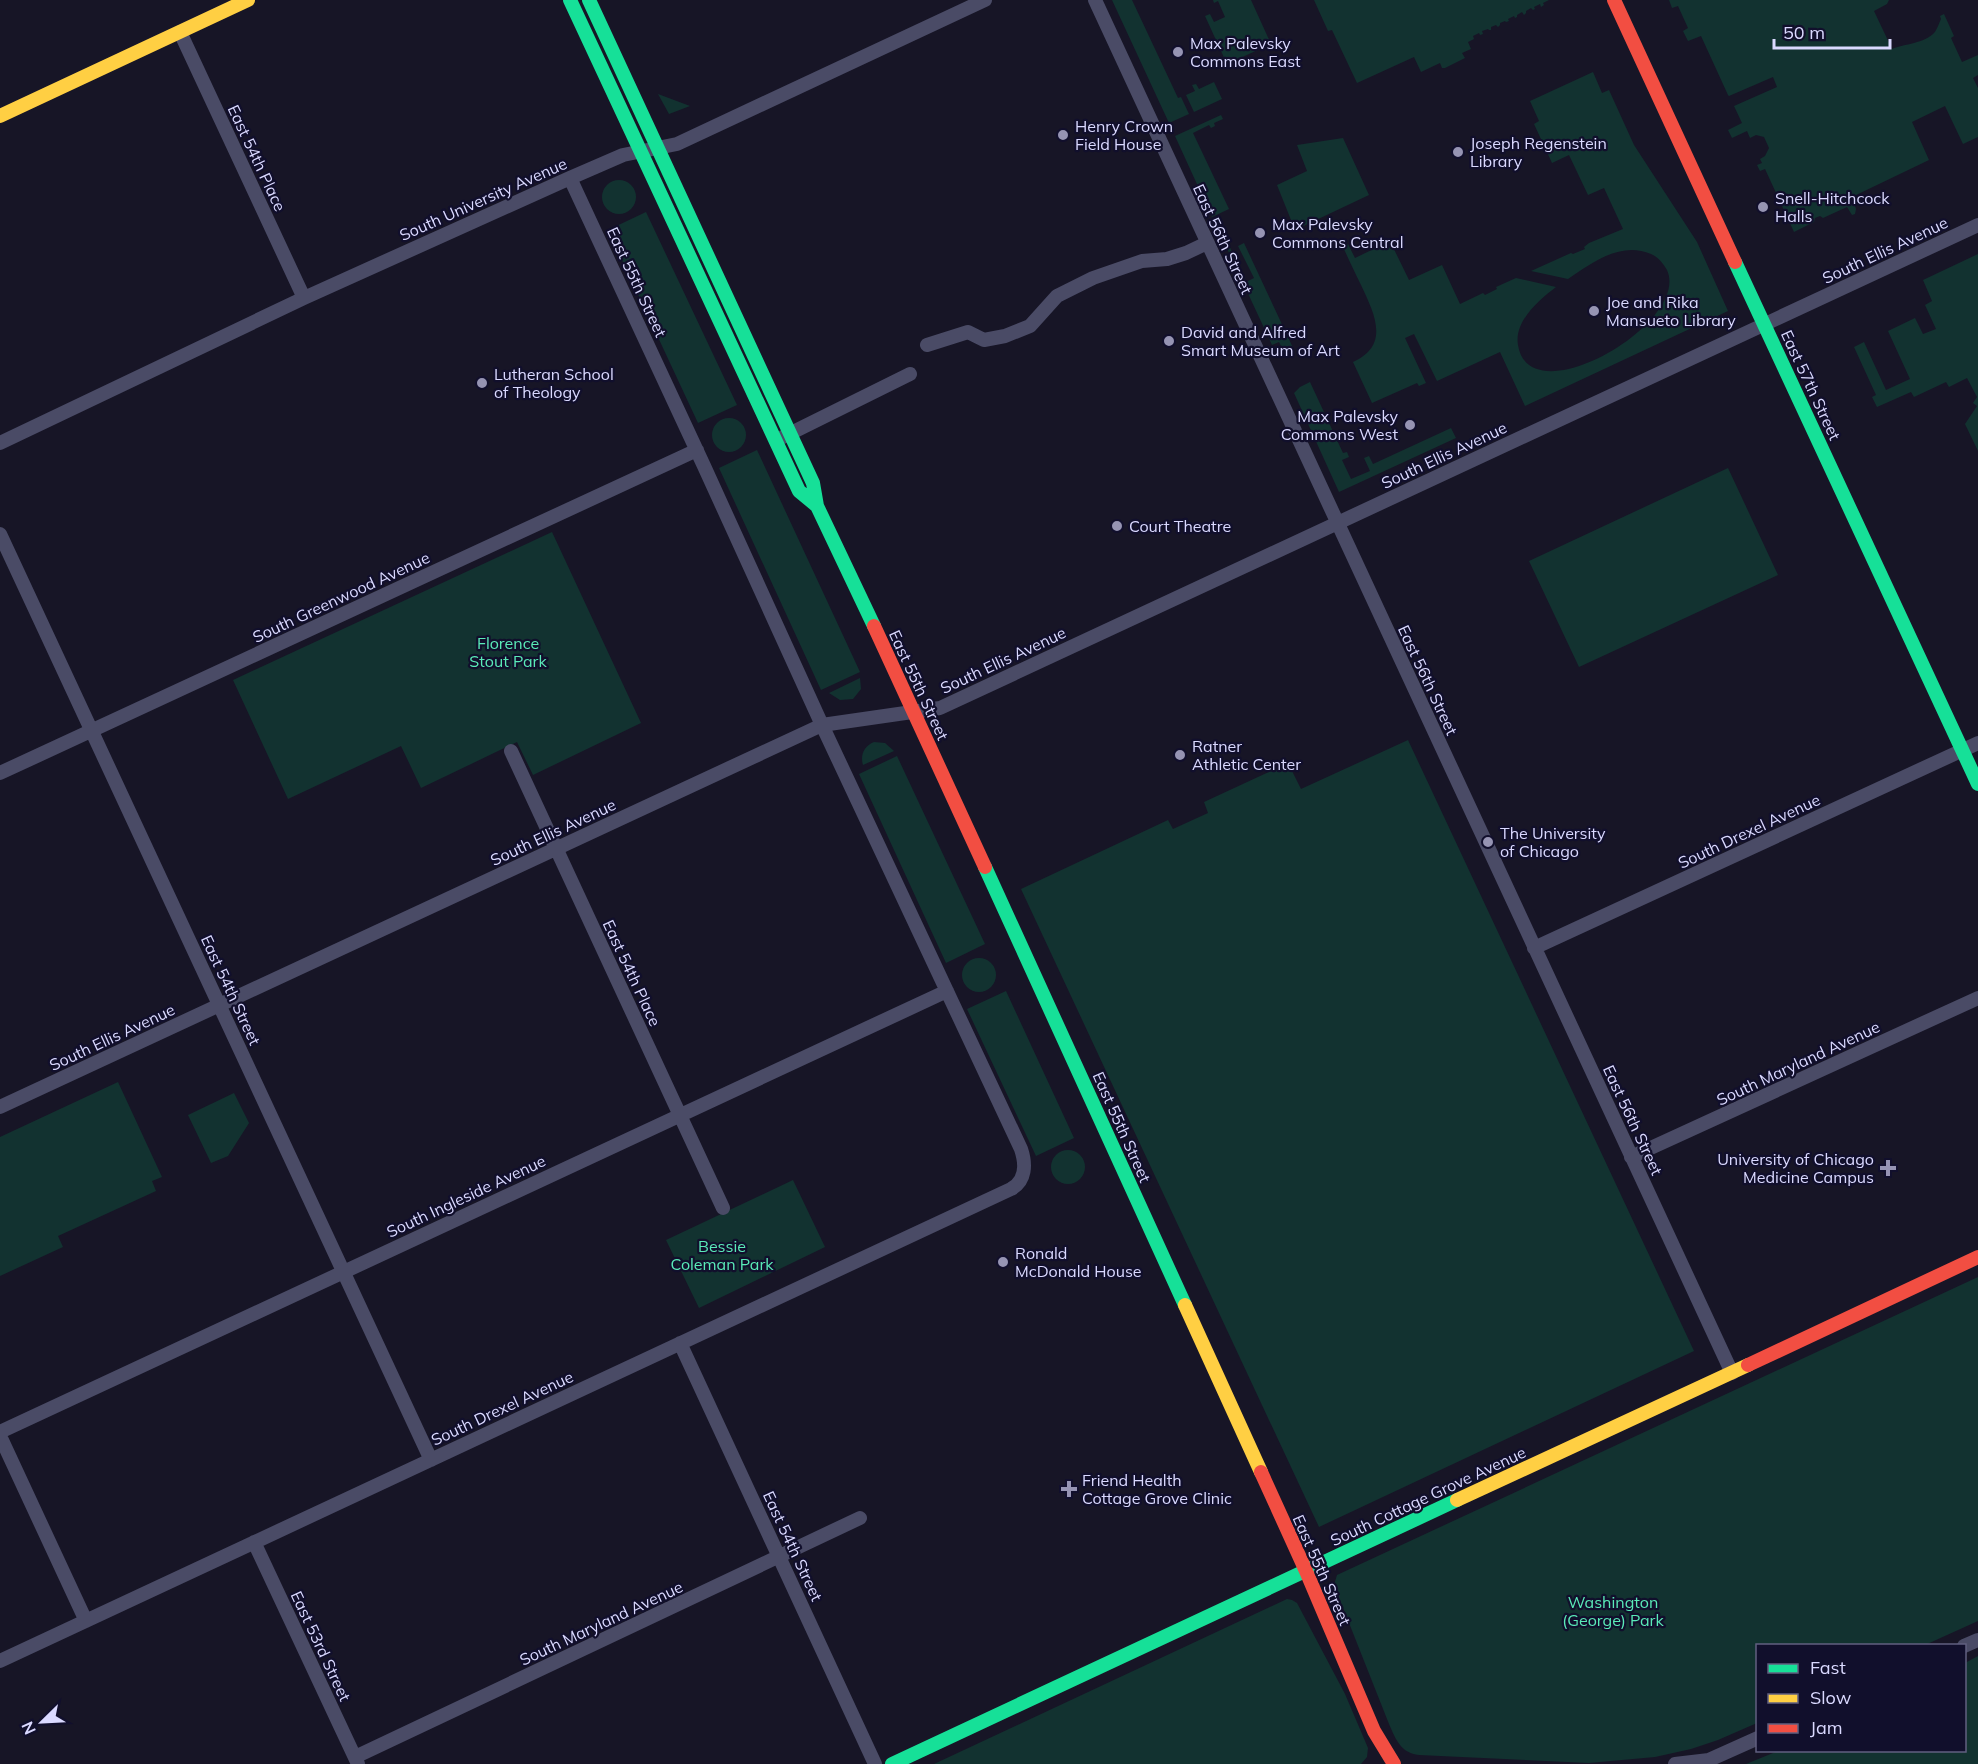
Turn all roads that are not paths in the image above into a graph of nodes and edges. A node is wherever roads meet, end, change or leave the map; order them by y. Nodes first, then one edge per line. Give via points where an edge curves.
1 (248, 0) edge
2 (570, 0) edge
3 (589, 0) edge
4 (986, 0) edge
5 (1095, 0) edge
6 (1614, 0) edge
7 (180, 32) junction
8 (0, 116) edge
9 (657, 147) junction
10 (640, 151) junction
11 (570, 178) junction
12 (1978, 225) edge
13 (1207, 243) junction
14 (304, 298) junction
15 (1764, 324) junction
16 (927, 345) dead end
17 (910, 374) dead end
18 (790, 434) junction
19 (776, 440) junction
20 (0, 442) edge
21 (697, 450) junction
22 (817, 506) junction
23 (1337, 523) junction
24 (0, 534) edge
25 (914, 712) junction
26 (822, 725) junction
27 (92, 730) junction
28 (1978, 743) edge
29 (1962, 750) junction
30 (511, 752) dead end
31 (0, 773) edge
32 (1978, 784) edge
33 (556, 848) junction
34 (1534, 948) junction
35 (947, 991) junction
36 (1978, 998) edge
37 (220, 1005) junction
38 (0, 1107) edge
39 (679, 1114) junction
40 (1632, 1158) junction
41 (1017, 1186) joint
42 (723, 1208) dead end
43 (1978, 1257) edge
44 (343, 1272) junction
45 (680, 1343) junction
46 (1732, 1373) junction
47 (0, 1434) edge
48 (431, 1460) junction
49 (860, 1518) dead end
50 (254, 1542) junction
51 (780, 1557) junction
52 (1306, 1571) junction
53 (86, 1621) junction
54 (0, 1661) edge
55 (1756, 1739) edge
56 (357, 1761) edge
57 (1707, 1762) edge
58 (876, 1764) edge
59 (892, 1764) edge
60 (1394, 1764) edge
61 (1675, 1764) edge

1 - 7 street
2 - 10 street, East 55th Street
3 - 9 street, East 55th Street
4 - 9 street, South University Avenue via 677,144
5 - 13 street, East 56th Street
6 - 15 street, East 57th Street
7 - 8 street
7 - 14 street, East 54th Place
9 - 10 street, South University Avenue
9 - 18 street, East 55th Street
10 - 11 street, South University Avenue
10 - 19 street, East 55th Street
11 - 14 street, South University Avenue
11 - 21 street, East 55th Street
12 - 15 street, South Ellis Avenue
13 - 16 street via 1167,259 1142,261 1093,278 1057,296 1030,326 1005,336 984,340 968,332
13 - 23 street, East 56th Street
14 - 20 street, South University Avenue
15 - 23 street, South Ellis Avenue
15 - 29 street, East 57th Street
17 - 18 street
18 - 19 street
18 - 22 street, East 55th Street via 813,483
19 - 22 street, East 55th Street via 799,491
21 - 26 street, East 55th Street
21 - 27 street, South Greenwood Avenue
22 - 25 street, East 55th Street
23 - 25 street, South Ellis Avenue via 940,708
23 - 34 street, East 56th Street
24 - 27 street, East 54th Street
25 - 26 street, South Ellis Avenue
25 - 52 street, East 55th Street
26 - 33 street, South Ellis Avenue
26 - 35 street, East 55th Street
27 - 31 street, South Greenwood Avenue
27 - 37 street, East 54th Street
28 - 29 street, South Drexel Avenue
29 - 32 street, East 57th Street
29 - 34 street, South Drexel Avenue
30 - 33 street, East 54th Place
33 - 37 street, South Ellis Avenue
33 - 39 street, East 54th Place
34 - 40 street, East 56th Street
35 - 39 street, South Ingleside Avenue
35 - 41 street, East 55th Street via 1021,1149 1024,1168
36 - 40 street, South Maryland Avenue
37 - 38 street, South Ellis Avenue
37 - 44 street, East 54th Street
39 - 42 street, East 54th Place
39 - 44 street, South Ingleside Avenue
40 - 46 street, East 56th Street
41 - 45 street, South Drexel Avenue
43 - 46 street, South Cottage Grove Avenue
44 - 47 street, South Ingleside Avenue
44 - 48 street, East 54th Street
45 - 48 street, South Drexel Avenue
45 - 51 street, East 54th Street
46 - 52 street, South Cottage Grove Avenue
47 - 53 street
48 - 50 street, South Drexel Avenue
49 - 51 street, South Maryland Avenue
50 - 53 street, South Drexel Avenue
50 - 56 street, East 53rd Street
51 - 56 street, South Maryland Avenue
51 - 58 street, East 54th Street
52 - 59 street, South Cottage Grove Avenue
52 - 60 street, East 55th Street via 1374,1731
53 - 54 street, South Drexel Avenue
55 - 57 street
57 - 61 street

